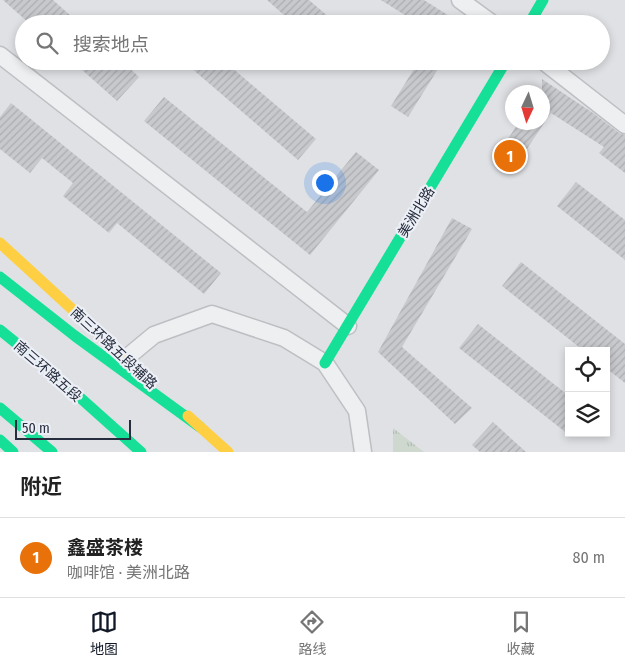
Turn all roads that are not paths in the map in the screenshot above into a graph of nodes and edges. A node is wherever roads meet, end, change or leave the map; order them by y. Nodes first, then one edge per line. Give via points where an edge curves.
1 (460, 0) edge
2 (543, 0) edge
3 (481, 15) edge
4 (534, 15) edge
5 (0, 55) edge
6 (15, 67) edge
7 (19, 70) edge
8 (501, 70) edge
9 (555, 70) edge
10 (625, 124) edge
11 (0, 243) edge
12 (0, 277) edge
13 (348, 326) junction
14 (0, 330) edge
15 (125, 359) junction
16 (326, 363) junction
17 (0, 408) edge
18 (200, 427) junction
19 (0, 440) edge
20 (13, 452) edge
21 (52, 452) edge
22 (141, 452) edge
23 (228, 452) edge
24 (363, 452) edge

1 - 3 street
2 - 4 main road
5 - 6 street
7 - 13 street
8 - 13 main road, 美洲北路
9 - 10 street
11 - 15 main road, 南三环路五段辅路
12 - 18 main road
13 - 16 main road, 美洲北路
14 - 22 main road, 南三环路五段
15 - 16 street via 154,335 212,314 284,338
15 - 18 main road, 南三环路五段辅路
16 - 24 street via 357,411
17 - 21 main road
18 - 23 main road, 南三环路五段辅路
19 - 20 main road

